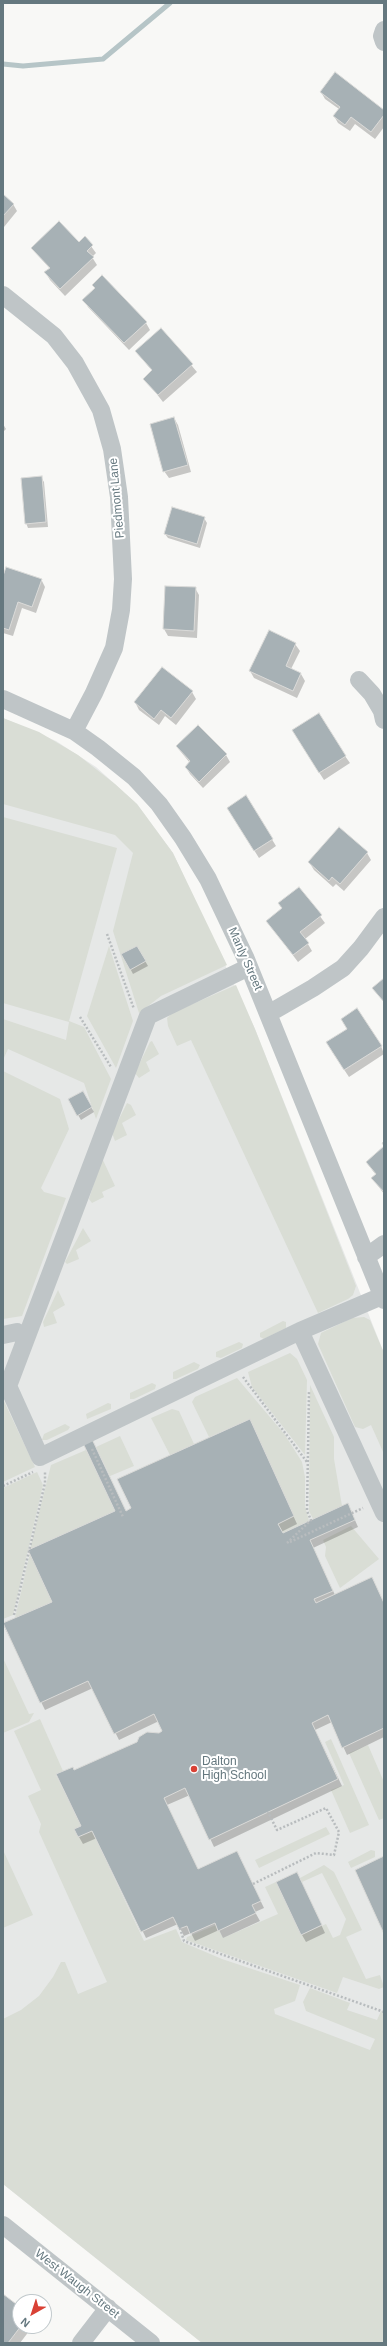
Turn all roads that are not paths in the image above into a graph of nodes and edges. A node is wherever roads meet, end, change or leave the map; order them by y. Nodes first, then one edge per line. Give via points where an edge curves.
1 (384, 30) edge
2 (384, 42) edge
3 (3, 295) edge
4 (359, 680) dead end
5 (3, 700) edge
6 (384, 720) edge
7 (74, 731) junction
8 (384, 917) edge
9 (249, 967) junction
10 (268, 1014) junction
11 (384, 1244) edge
12 (366, 1257) junction
13 (383, 1298) edge
14 (300, 1331) junction
15 (381, 1507) edge
16 (3, 2225) edge
17 (108, 2308) junction
18 (81, 2343) edge
19 (151, 2343) edge

1 - 2 street
3 - 7 street, Piedmont Lane via 54,336 76,363 101,410 112,450 119,497 123,580 121,610 114,648
4 - 6 street via 372,694
5 - 7 street, Manly Street
7 - 9 street, Manly Street via 134,777 159,804 208,879
8 - 10 street via 362,948 343,968
9 - 10 street, Manly Street
9 - 14 street via 148,1016 8,1386 40,1457
10 - 12 street, Manly Street
11 - 12 street
12 - 13 street, Manly Street
13 - 14 street
14 - 15 street
16 - 17 street, West Waugh Street
17 - 18 street
17 - 19 street, West Waugh Street

